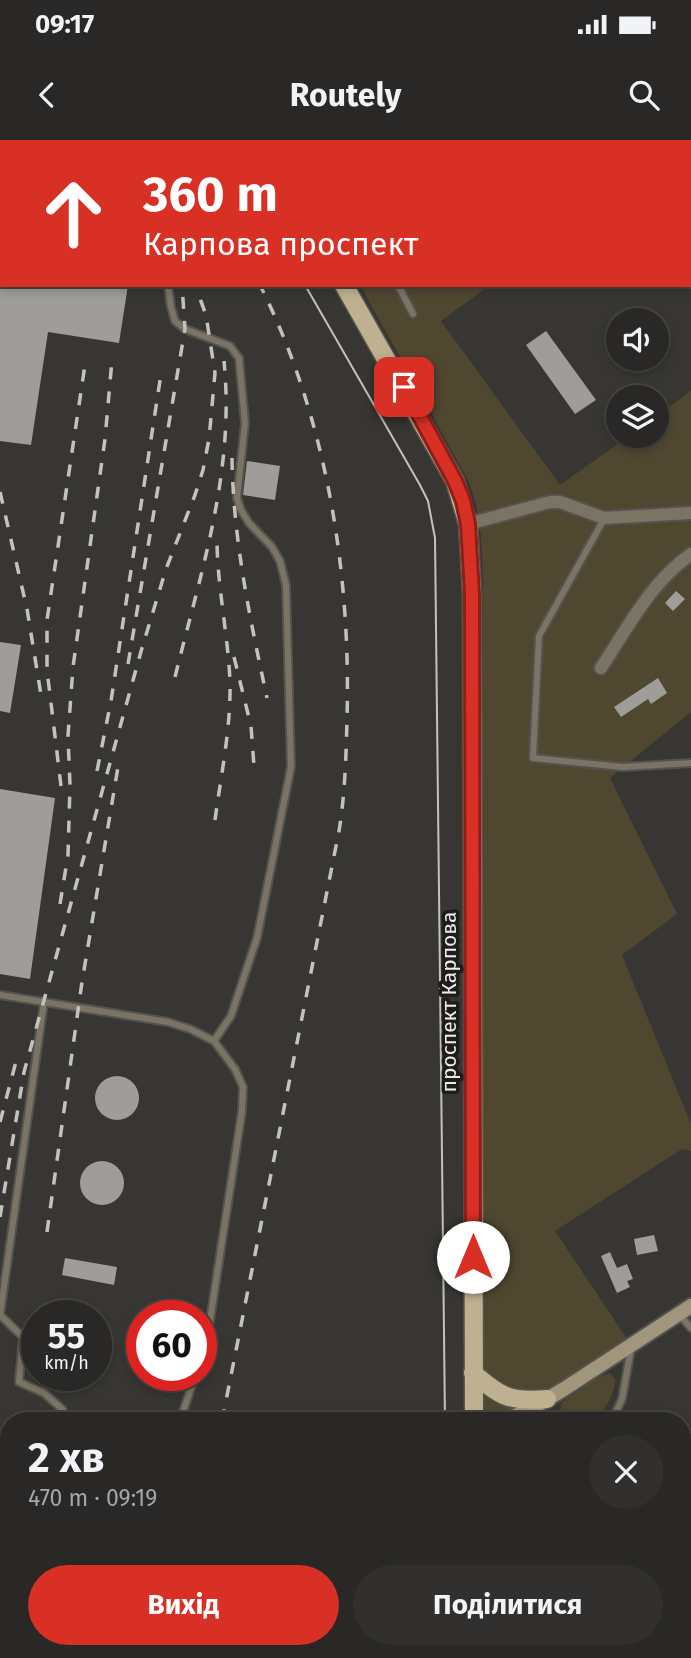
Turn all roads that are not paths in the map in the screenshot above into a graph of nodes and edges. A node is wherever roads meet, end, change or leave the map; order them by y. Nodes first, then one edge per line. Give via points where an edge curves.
1 (168, 287) edge
2 (345, 287) edge
3 (399, 287) edge
4 (413, 314) dead end
5 (691, 513) edge
6 (604, 518) junction
7 (468, 524) junction
8 (691, 554) edge
9 (601, 668) dead end
10 (691, 763) edge
11 (0, 995) edge
12 (44, 1002) junction
13 (214, 1041) junction
14 (213, 1300) edge
15 (685, 1310) edge
16 (691, 1328) edge
17 (631, 1345) junction
18 (473, 1373) junction
19 (190, 1391) edge
20 (547, 1399) junction
21 (64, 1412) edge
22 (183, 1412) edge
23 (474, 1412) edge
24 (529, 1412) edge
25 (616, 1412) edge

1 - 13 lane via 176,321 230,346 239,358 245,423 237,498 249,523 280,561 286,585 291,767 257,938 231,1016
2 - 7 main road, проспект Карпова via 455,481
3 - 4 lane
5 - 6 street
6 - 7 street via 550,502
6 - 10 lane via 539,636 533,758 623,767
7 - 18 main road, проспект Карпова
8 - 9 street via 657,583
11 - 12 lane
12 - 13 lane via 168,1022
12 - 21 lane via 1,1315 23,1336 19,1382 44,1392
13 - 14 lane via 243,1087
15 - 16 lane
15 - 17 main road
17 - 20 main road
17 - 25 lane
18 - 20 main road via 503,1396
18 - 23 main road, проспект Карпова
19 - 22 lane
20 - 24 main road

